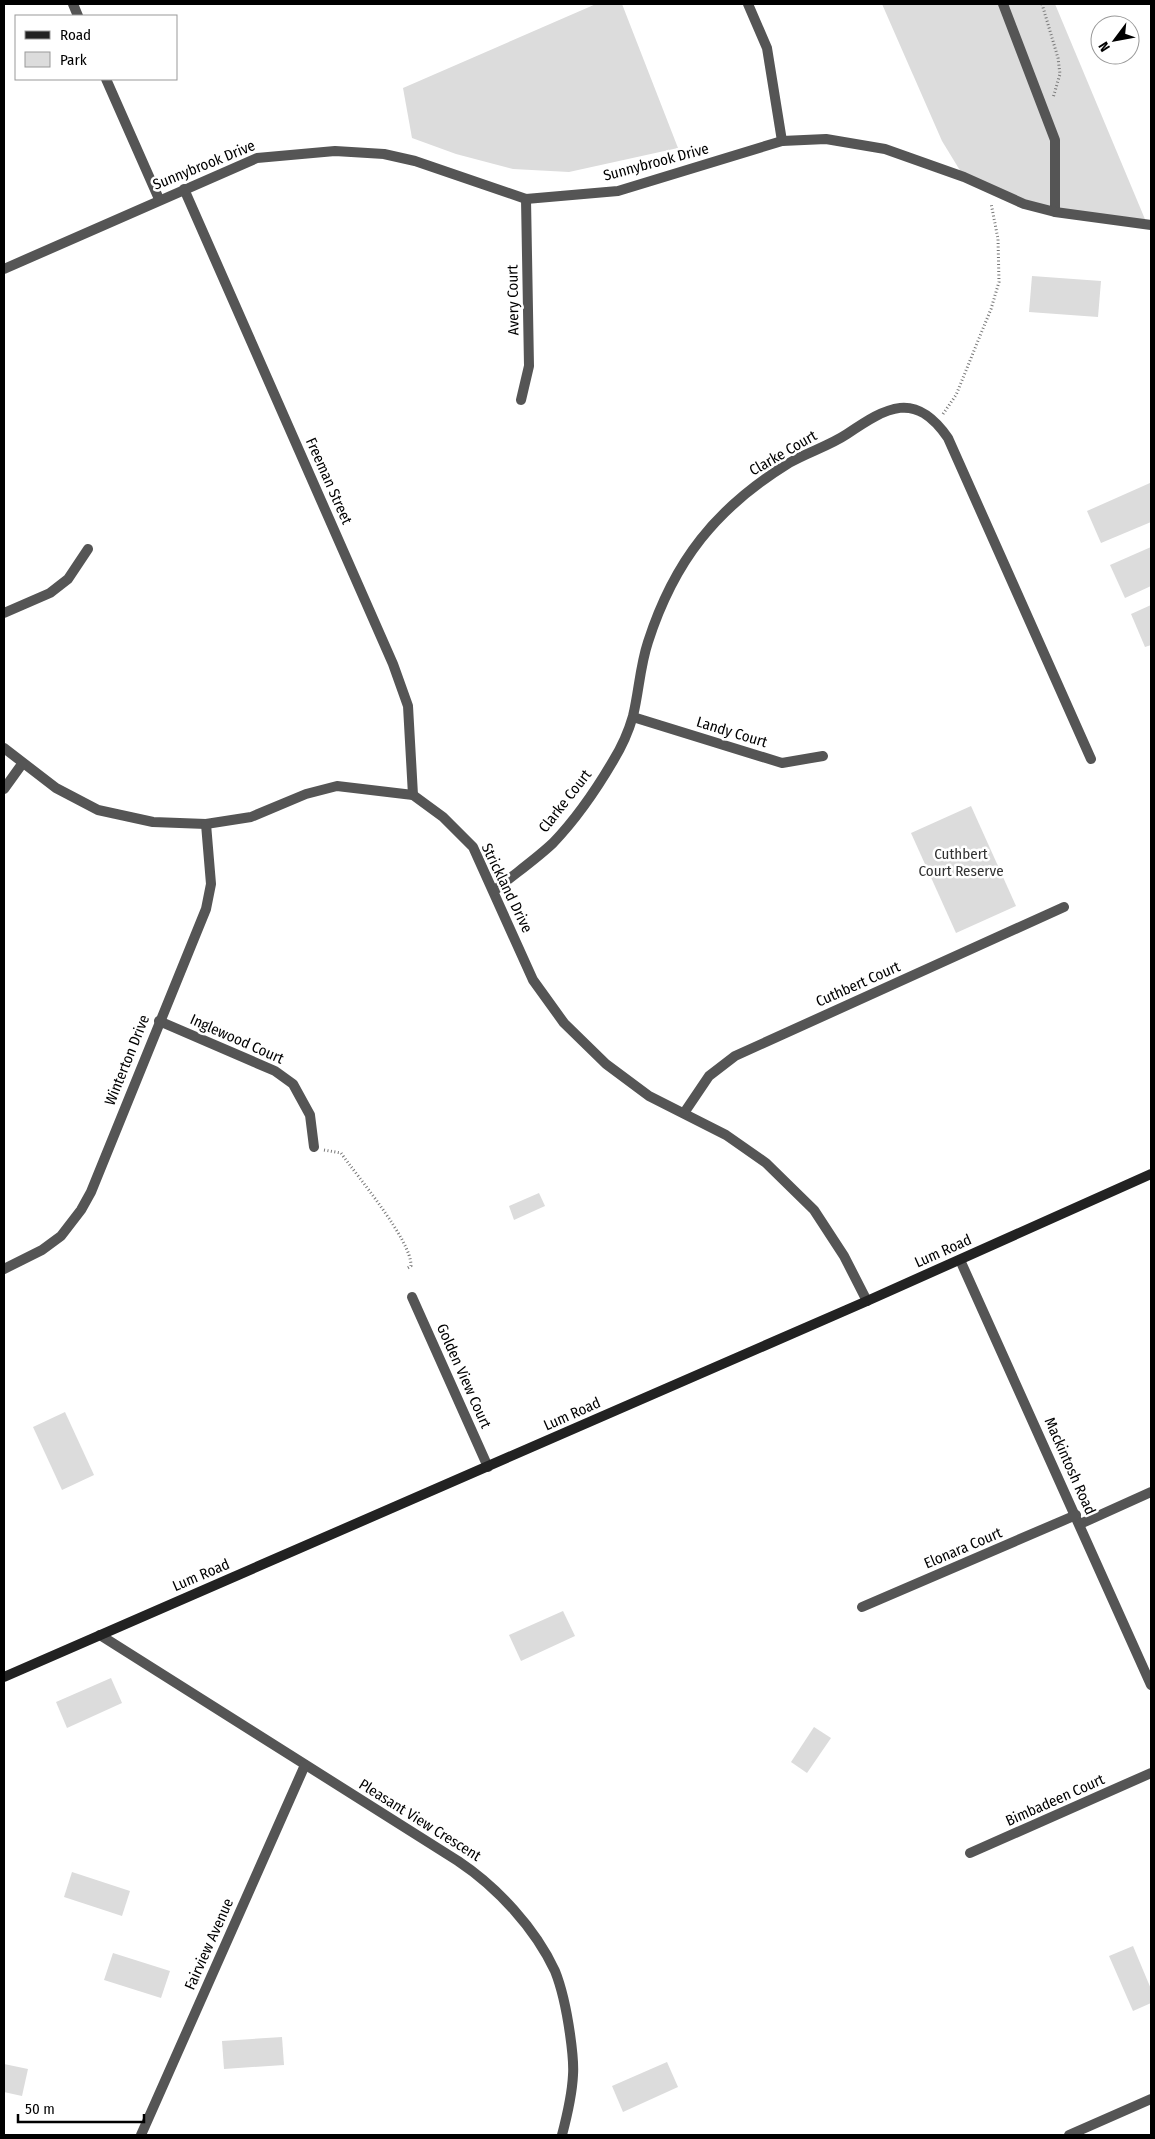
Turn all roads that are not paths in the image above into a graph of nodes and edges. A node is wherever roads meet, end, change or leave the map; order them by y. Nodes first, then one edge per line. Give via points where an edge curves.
1 (748, 4) edge
2 (1003, 4) edge
3 (106, 80) edge
4 (782, 141) junction
5 (184, 189) junction
6 (159, 199) junction
7 (526, 199) junction
8 (1055, 212) junction
9 (1151, 225) edge
10 (4, 269) edge
11 (521, 400) dead end
12 (88, 549) dead end
13 (4, 613) edge
14 (633, 717) junction
15 (4, 748) edge
16 (823, 756) dead end
17 (1091, 759) dead end
18 (22, 764) junction
19 (4, 789) edge
20 (413, 795) junction
21 (206, 824) junction
22 (494, 891) junction
23 (1064, 907) dead end
24 (159, 1021) junction
25 (684, 1113) junction
26 (314, 1147) road end
27 (1151, 1174) edge
28 (960, 1260) junction
29 (4, 1269) edge
30 (412, 1298) dead end
31 (867, 1301) junction
32 (488, 1467) junction
33 (1151, 1492) edge
34 (1078, 1520) junction
35 (862, 1607) dead end
36 (100, 1635) junction
37 (4, 1677) edge
38 (1151, 1685) edge
39 (305, 1765) junction
40 (1151, 1773) edge
41 (970, 1854) dead end
42 (1151, 2099) edge
43 (141, 2135) edge
44 (562, 2135) edge
45 (1069, 2135) edge

1 - 4 street via 767,48
2 - 8 street via 1055,140
3 - 6 street
4 - 7 street, Sunnybrook Drive via 618,191
4 - 8 street, Sunnybrook Drive via 826,139 885,149 964,177 1024,204
5 - 6 street, Sunnybrook Drive
5 - 7 street, Sunnybrook Drive via 257,158 335,151 384,154 415,161
5 - 20 street, Freeman Street via 393,664 408,706
6 - 10 street, Sunnybrook Drive
7 - 11 street, Avery Court via 529,366
8 - 9 street, Sunnybrook Drive
12 - 13 street via 68,579 50,593
14 - 16 street, Landy Court via 782,763
14 - 17 street, Clarke Court via 643,658 660,605 682,564 704,533 747,491 791,462 842,438 877,414 901,407 922,412 937,422 948,438
14 - 22 street, Clarke Court via 615,758 591,796 552,843
15 - 18 street, Strickland Drive
18 - 19 street
18 - 21 street, Strickland Drive via 56,788 98,810 153,822
20 - 21 street, Strickland Drive via 337,786 306,794 251,817
20 - 22 street, Strickland Drive via 443,817 473,848
21 - 24 street, Winterton Drive via 211,884 206,909
22 - 25 street, Strickland Drive via 533,980 564,1023 606,1064 649,1096
23 - 25 street, Cuthbert Court via 735,1056 709,1076
24 - 26 street, Inglewood Court via 275,1071 293,1084 310,1115
24 - 29 street, Winterton Drive via 81,1210 61,1236 42,1250
25 - 31 street, Strickland Drive via 726,1135 766,1163 814,1210 844,1256
27 - 28 street, Lum Road
28 - 31 street, Lum Road
28 - 34 street, Mackintosh Road
30 - 32 street, Golden View Court
31 - 32 street, Lum Road
32 - 36 street, Lum Road
33 - 34 street, Elonara Court
34 - 35 street, Elonara Court
34 - 38 street, Mackintosh Road
36 - 37 street, Lum Road
36 - 39 street, Pleasant View Crescent
39 - 43 street, Fairview Avenue
39 - 44 street, Pleasant View Crescent via 477,1874 542,1947 564,1997 573,2054 573,2075
40 - 41 street, Bimbadeen Court
42 - 45 street

